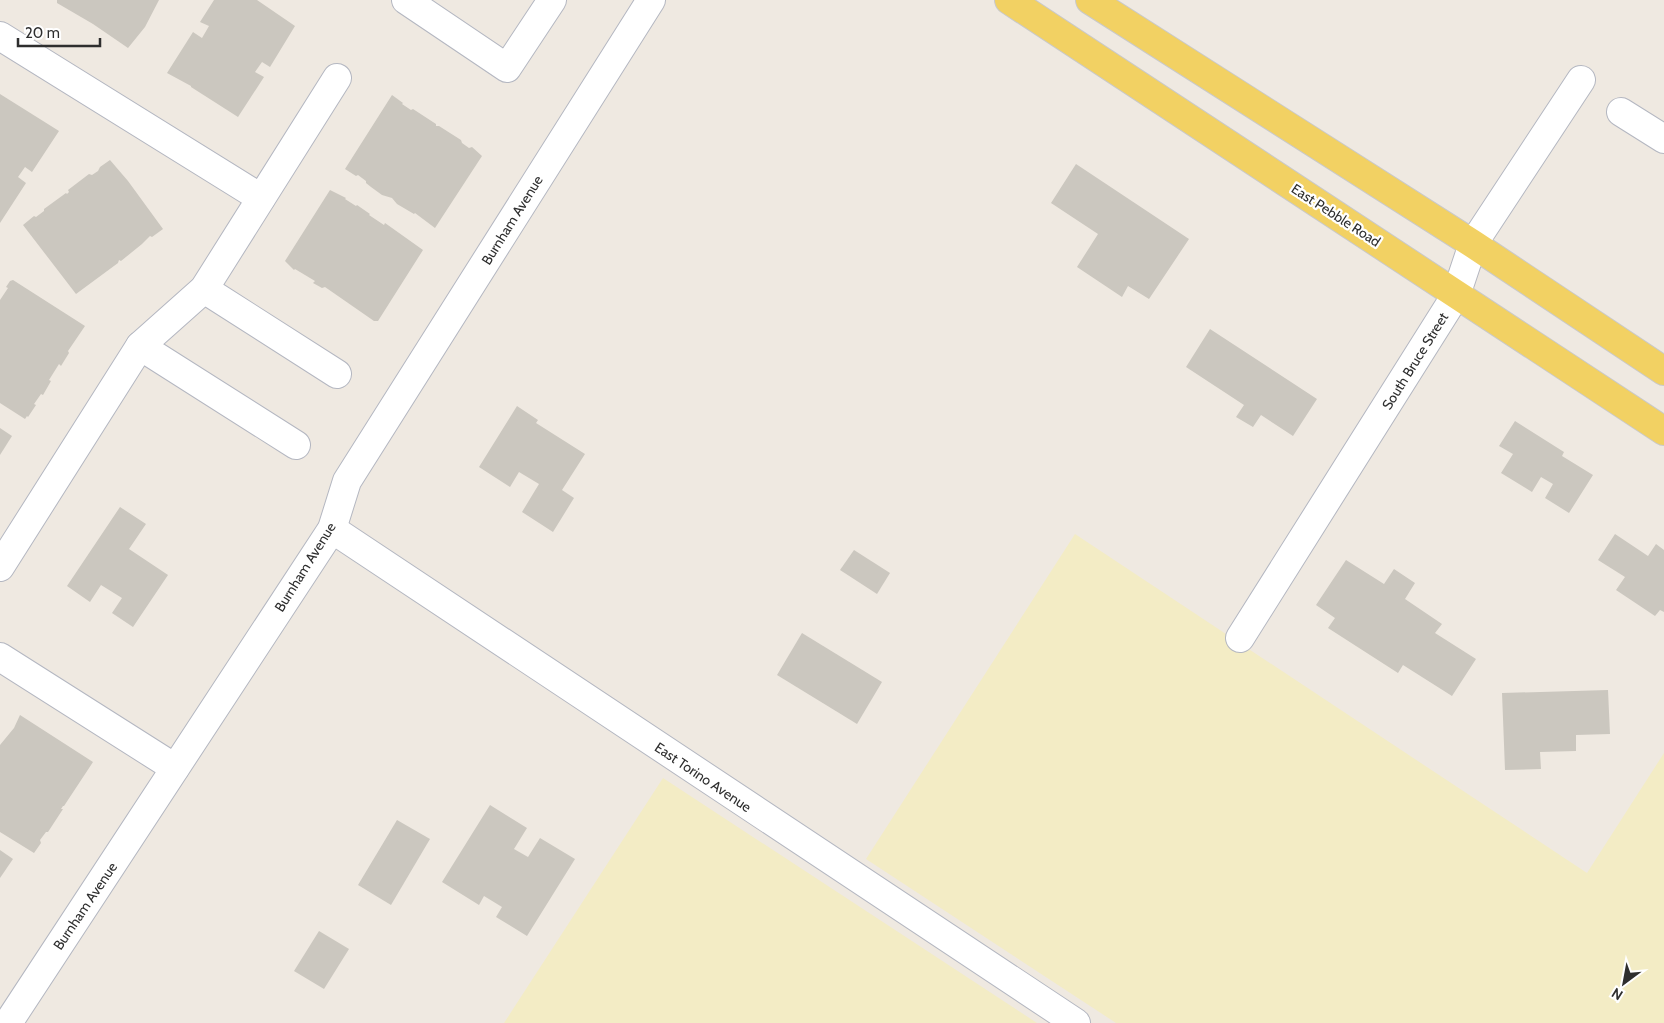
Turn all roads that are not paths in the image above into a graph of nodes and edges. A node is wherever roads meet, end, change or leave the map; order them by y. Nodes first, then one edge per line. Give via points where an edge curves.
1 (406, 0) edge
2 (552, 0) edge
3 (651, 0) edge
4 (1009, 0) edge
5 (1090, 0) edge
6 (0, 36) edge
7 (337, 78) dead end
8 (1581, 80) dead end
9 (1621, 112) dead end
10 (1664, 139) edge
11 (261, 198) junction
12 (1474, 244) junction
13 (204, 289) junction
14 (1456, 295) junction
15 (140, 346) junction
16 (1664, 371) edge
17 (337, 374) dead end
18 (1664, 431) edge
19 (296, 445) dead end
20 (332, 529) junction
21 (0, 567) edge
22 (1240, 638) dead end
23 (0, 657) edge
24 (175, 768) junction
25 (8, 1023) edge
26 (1076, 1023) edge

1 - 2 street via 507,68
3 - 20 street, Burnham Avenue via 347,481
4 - 14 main road, East Pebble Road
5 - 12 main road
6 - 11 street
7 - 11 street
8 - 12 street, South Bruce Street
9 - 10 street
11 - 13 street
12 - 14 street, South Bruce Street
12 - 16 main road
13 - 15 street
13 - 17 street
14 - 18 main road, East Pebble Road
14 - 22 street, South Bruce Street
15 - 19 street
15 - 21 street
20 - 24 street, Burnham Avenue
20 - 26 street, East Torino Avenue
23 - 24 street
24 - 25 street, Burnham Avenue

